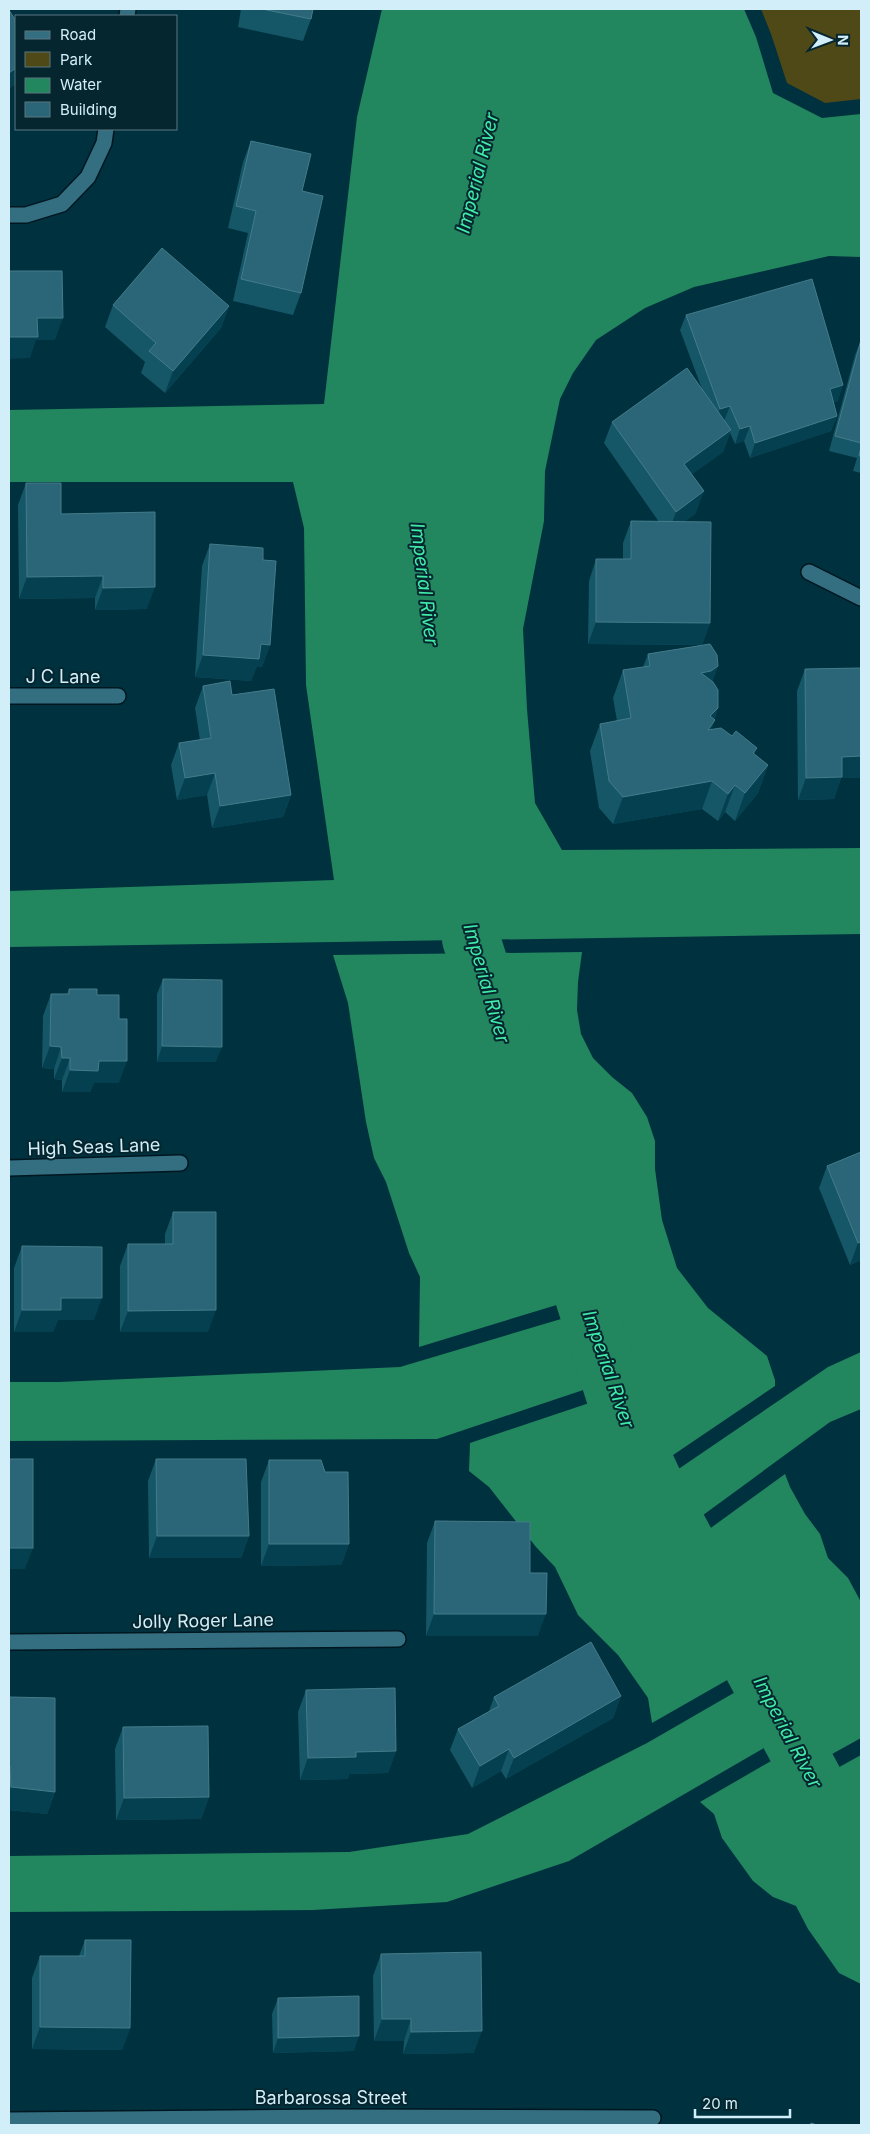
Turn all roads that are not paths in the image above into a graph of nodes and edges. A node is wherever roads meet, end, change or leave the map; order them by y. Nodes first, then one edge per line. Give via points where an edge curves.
1 (106, 130) edge
2 (9, 215) edge
3 (809, 572) dead end
4 (861, 598) edge
5 (9, 696) edge
6 (118, 696) dead end
7 (180, 1163) dead end
8 (9, 1168) edge
9 (398, 1639) dead end
10 (9, 1642) edge
11 (653, 2118) dead end
12 (9, 2120) edge

1 - 2 street via 104,143 88,177 62,204 26,215
3 - 4 street
5 - 6 street, J C Lane
7 - 8 street, High Seas Lane
9 - 10 street, Jolly Roger Lane
11 - 12 street, Barbarossa Street via 330,2116

